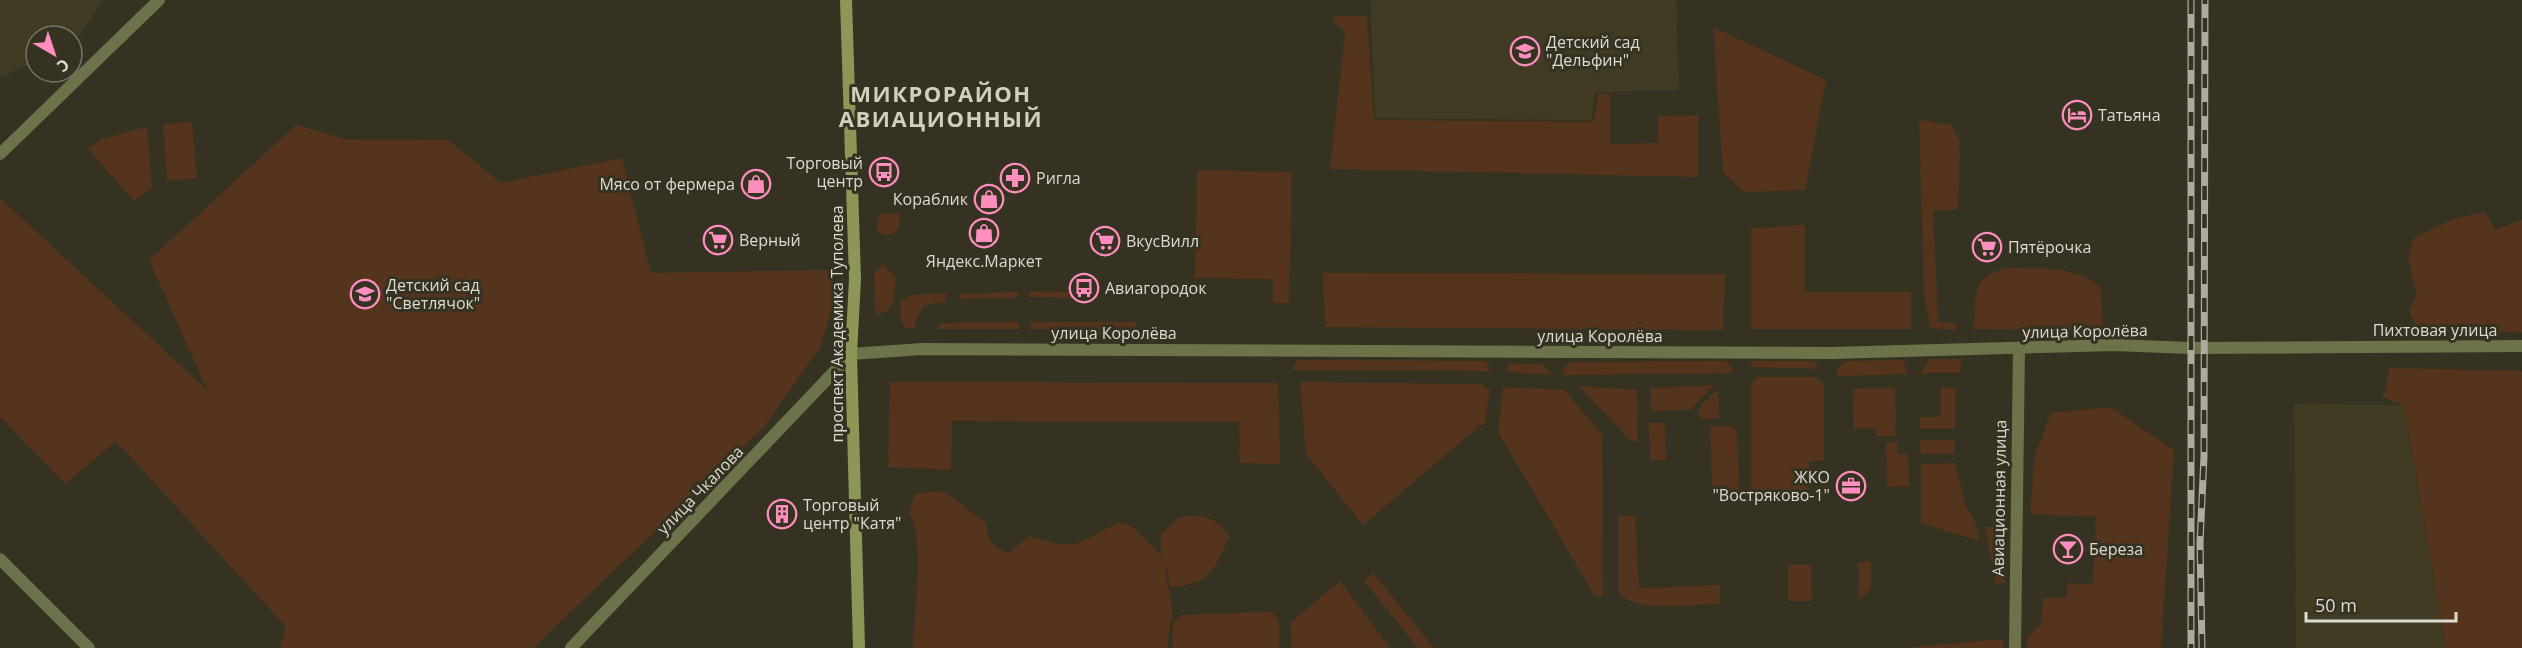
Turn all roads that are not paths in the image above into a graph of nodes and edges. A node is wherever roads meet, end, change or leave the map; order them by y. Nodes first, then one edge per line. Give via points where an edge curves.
1 (159, 0) edge
2 (846, 0) edge
3 (0, 154) edge
4 (2348, 346) joint
5 (2522, 346) edge
6 (2019, 349) junction
7 (851, 354) junction
8 (0, 559) edge
9 (89, 648) edge
10 (571, 648) edge
11 (859, 648) edge
12 (2015, 648) edge

1 - 3 street
2 - 7 main road, проспект Академика Туполева via 855,279
4 - 5 street, Пихтовая улица
4 - 6 street, улица Королёва via 2114,345
6 - 7 street, улица Королёва via 1832,353 922,349
6 - 12 street, Авиационная улица
7 - 10 street, улица Чкалова
7 - 11 main road, проспект Академика Туполева
8 - 9 street

